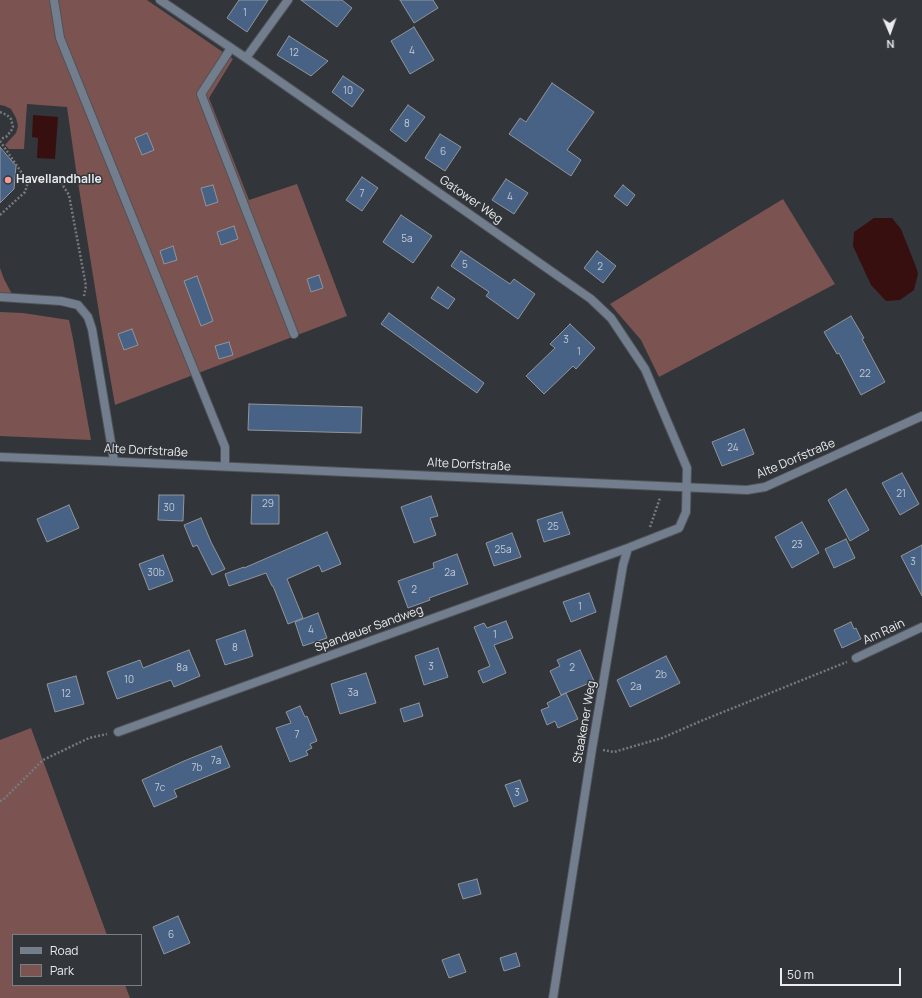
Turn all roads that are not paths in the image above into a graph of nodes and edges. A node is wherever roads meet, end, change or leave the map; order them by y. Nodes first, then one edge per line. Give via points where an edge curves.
1 (54, 0) edge
2 (160, 0) edge
3 (288, 0) edge
4 (231, 48) junction
5 (246, 58) junction
6 (0, 297) edge
7 (294, 334) dead end
8 (922, 416) edge
9 (0, 457) edge
10 (114, 461) junction
11 (225, 466) junction
12 (687, 487) junction
13 (628, 548) junction
14 (922, 627) edge
15 (856, 658) road end
16 (118, 732) road end
17 (553, 998) edge

1 - 11 street via 60,38 225,447
2 - 4 street, Gatower Weg
3 - 5 street
4 - 5 street, Gatower Weg
4 - 7 street via 201,94
5 - 12 street, Gatower Weg via 591,299 611,318 645,369 687,468
6 - 10 street via 61,301 78,305 88,317
8 - 12 street, Alte Dorfstraße via 765,487 747,490
9 - 10 street, Alte Dorfstraße
10 - 11 street, Alte Dorfstraße
11 - 12 street, Alte Dorfstraße
12 - 13 street via 686,512 679,528
13 - 16 street, Spandauer Sandweg
13 - 17 street, Staakener Weg via 592,749
14 - 15 street, Am Rain

